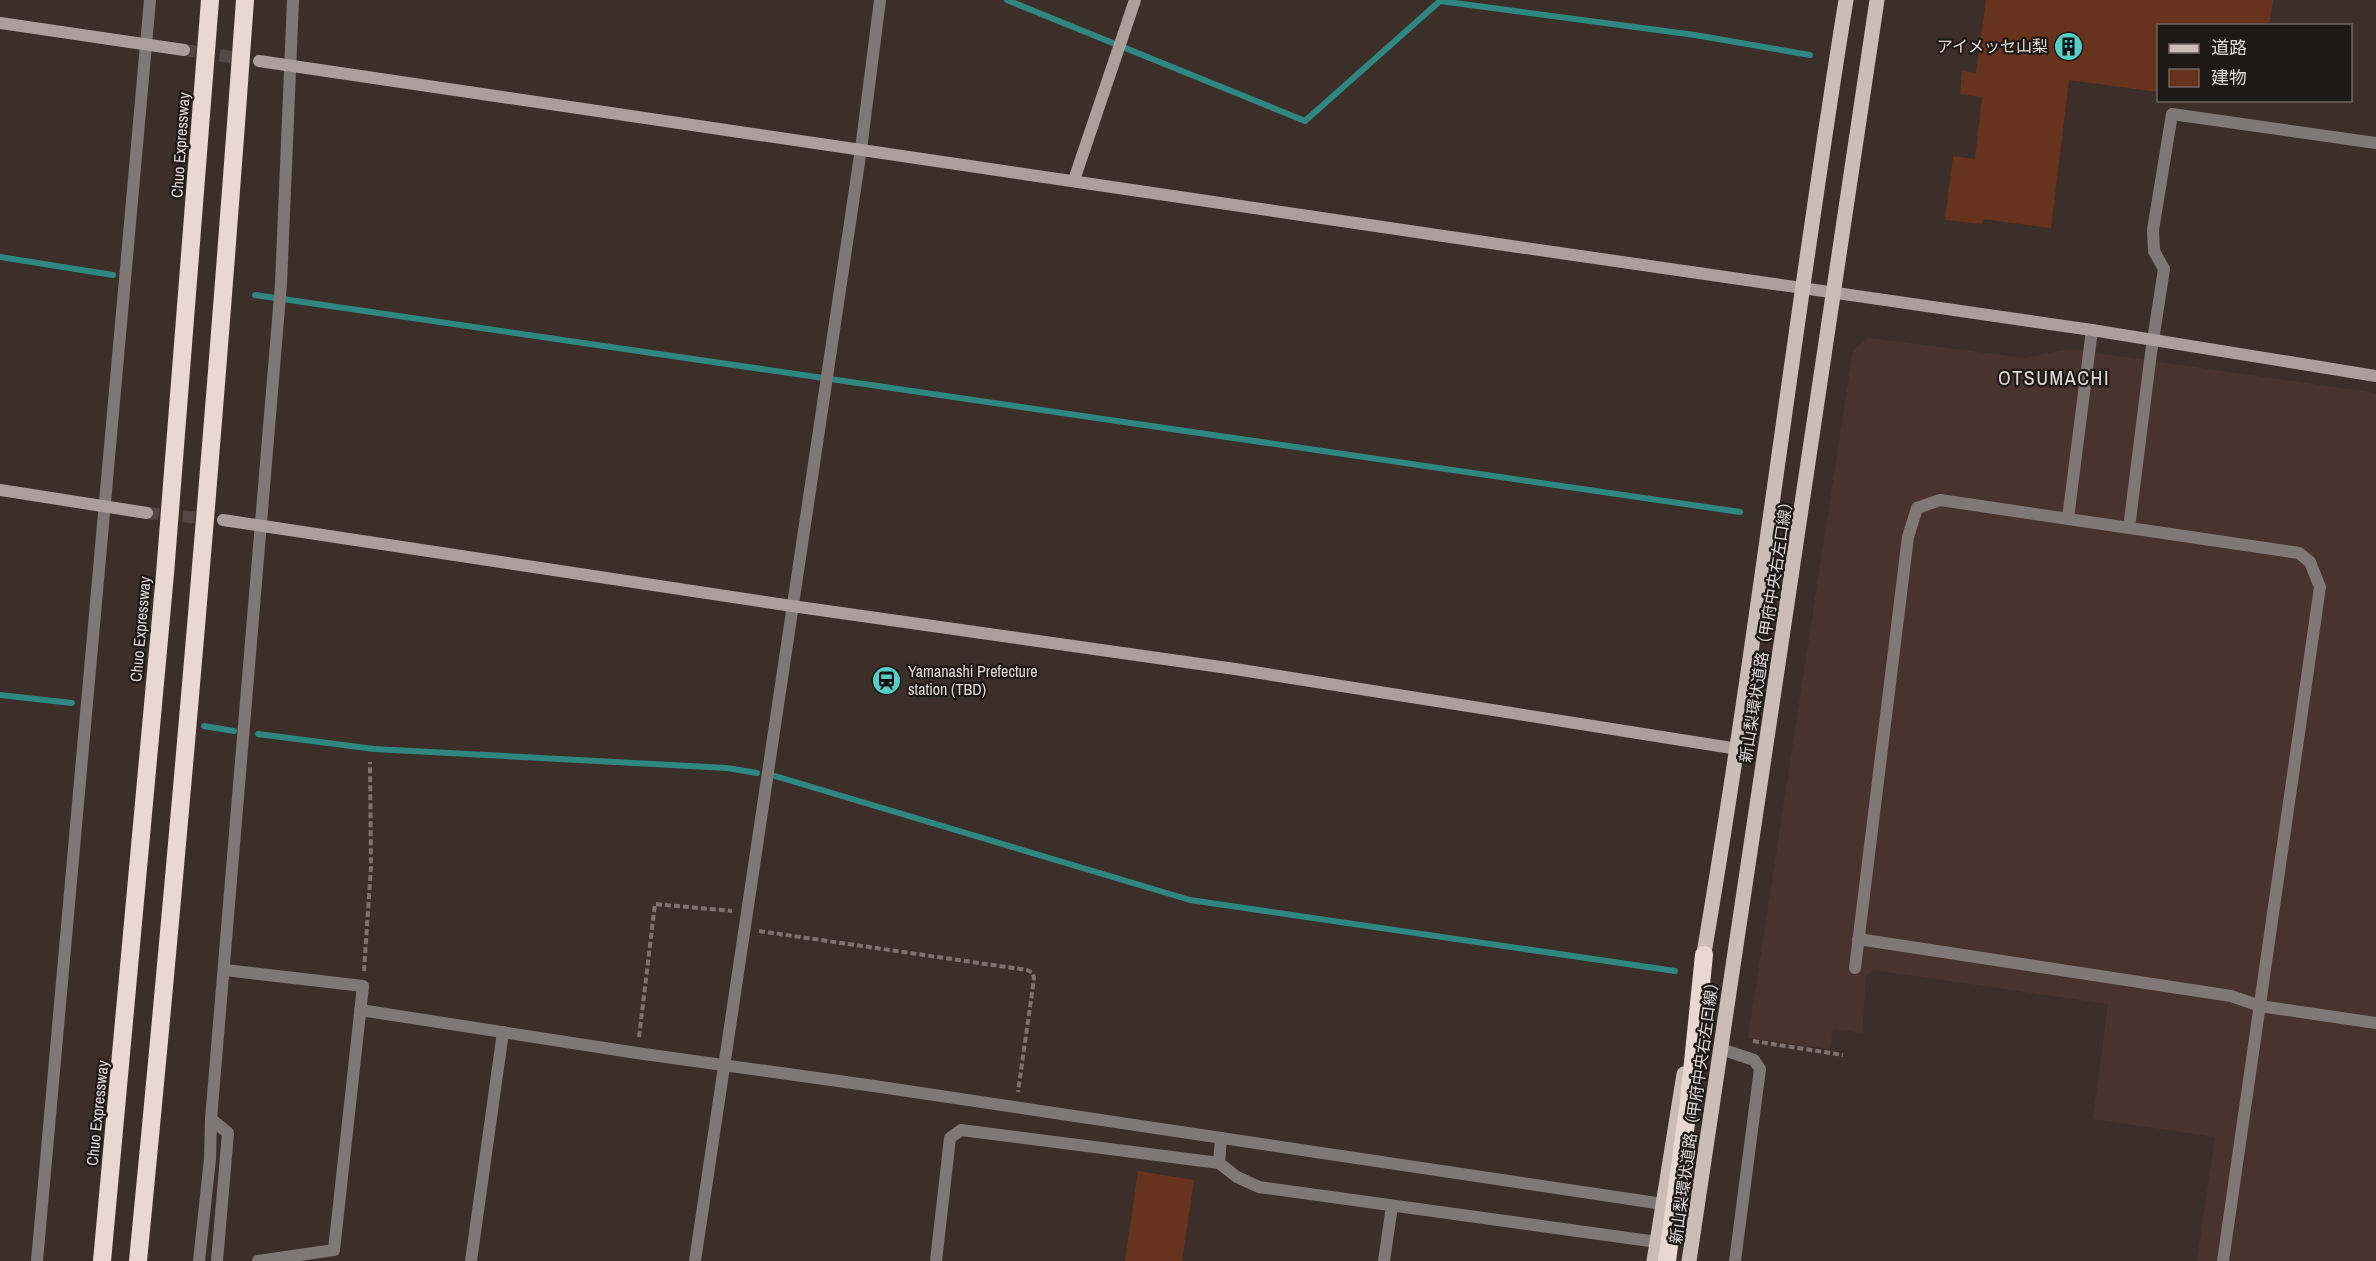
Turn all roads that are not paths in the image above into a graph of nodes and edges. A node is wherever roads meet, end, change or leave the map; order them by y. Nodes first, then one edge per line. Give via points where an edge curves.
1 (150, 0) edge
2 (210, 0) edge
3 (245, 0) edge
4 (293, 0) edge
5 (880, 0) edge
6 (1135, 0) edge
7 (1846, 0) edge
8 (1877, 0) edge
9 (0, 23) edge
10 (147, 44) junction
11 (184, 50) tunnel mouth
12 (259, 61) tunnel mouth
13 (289, 66) junction
14 (2376, 142) edge
15 (861, 149) junction
16 (1074, 180) junction
17 (1802, 288) junction
18 (1834, 293) junction
19 (2092, 330) junction
20 (2153, 340) junction
21 (2376, 374) edge
22 (0, 490) edge
23 (106, 507) junction
24 (147, 513) tunnel mouth
25 (2068, 518) junction
26 (223, 520) tunnel mouth
27 (260, 526) junction
28 (2129, 528) junction
29 (792, 606) junction
30 (1738, 749) junction
31 (1858, 939) junction
32 (1704, 955) junction
33 (1855, 968) dead end
34 (225, 970) junction
35 (2260, 1006) junction
36 (360, 1010) junction
37 (2376, 1023) edge
38 (503, 1032) junction
39 (1721, 1049) junction
40 (724, 1066) junction
41 (211, 1119) junction
42 (1221, 1138) junction
43 (1219, 1162) junction
44 (1663, 1204) junction
45 (1392, 1206) junction
46 (1657, 1242) junction
47 (37, 1261) edge
48 (102, 1261) edge
49 (138, 1261) edge
50 (199, 1261) edge
51 (217, 1261) edge
52 (258, 1261) edge
53 (471, 1261) edge
54 (695, 1261) edge
55 (936, 1261) edge
56 (1384, 1261) edge
57 (1654, 1261) edge
58 (1667, 1261) edge
59 (1689, 1261) edge
60 (1736, 1261) edge
61 (2223, 1261) edge

1 - 10 street
2 - 48 highway, Chuo Expressway via 165,574
3 - 49 highway
4 - 13 street
5 - 15 street
6 - 16 street
7 - 17 main road, 新山梨環状道路（甲府中央右左口線）
8 - 18 main road, 新山梨環状道路（甲府中央右左口線）
9 - 10 street
10 - 11 street
10 - 23 street
12 - 13 street
13 - 15 street
13 - 27 street via 281,284
14 - 20 street via 2172,114 2152,230 2154,251 2164,269
15 - 16 street
15 - 29 street
16 - 17 street
17 - 18 street
17 - 30 main road, 新山梨環状道路（甲府中央右左口線）
18 - 19 street
18 - 39 main road, 新山梨環状道路（甲府中央右左口線）
19 - 20 street
19 - 25 street
20 - 21 street
20 - 28 street
22 - 23 street
23 - 24 street
23 - 47 street
25 - 28 street
25 - 31 street via 1940,500 1917,508 1908,537
26 - 27 street
27 - 29 street
27 - 34 street
28 - 35 street via 2300,553 2310,562 2320,586
29 - 30 street via 1235,669
29 - 40 street
30 - 32 main road, 新山梨環状道路（甲府中央右左口線）
31 - 33 street
31 - 35 street via 2231,996
32 - 44 main road, 新山梨環状道路（甲府中央右左口線）
32 - 58 highway
34 - 36 street via 363,987
34 - 41 street
35 - 37 street
35 - 61 street
36 - 38 street
36 - 52 street via 334,1250
38 - 40 street
38 - 53 street
39 - 59 main road, 新山梨環状道路（甲府中央右左口線）
39 - 60 street via 1754,1060 1760,1069
40 - 42 street
40 - 54 street
41 - 50 street
41 - 51 street via 228,1133
42 - 43 street
42 - 44 street
43 - 45 street via 1237,1177 1259,1187
43 - 55 street via 961,1130 950,1138
44 - 46 main road, 新山梨環状道路（甲府中央右左口線）
45 - 46 street
45 - 56 street
46 - 57 main road, 新山梨環状道路（甲府中央右左口線）

